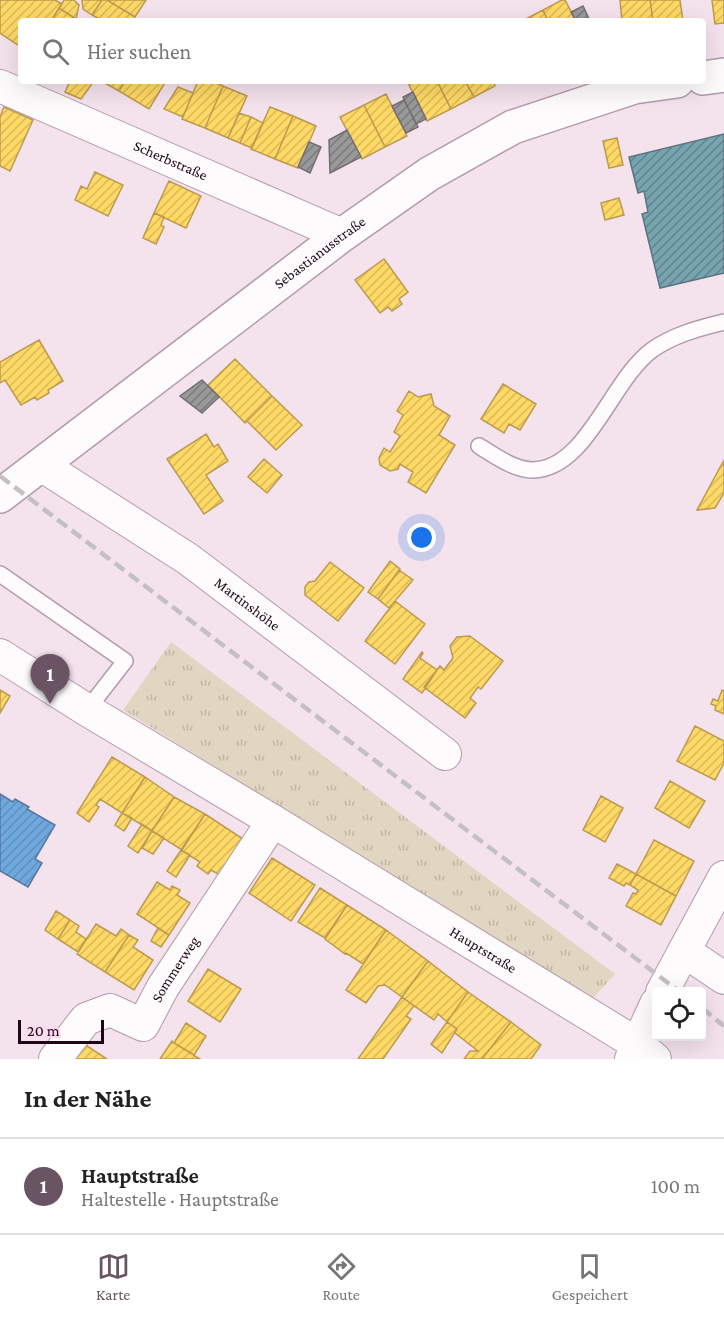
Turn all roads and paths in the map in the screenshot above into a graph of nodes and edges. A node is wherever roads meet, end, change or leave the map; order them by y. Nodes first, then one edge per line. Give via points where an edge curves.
1 (724, 75) edge
2 (706, 78) edge
3 (656, 84) edge
4 (0, 86) edge
5 (342, 235) junction
6 (724, 322) edge
7 (478, 446) dead end
8 (41, 465) junction
9 (0, 496) edge
10 (0, 574) edge
11 (0, 655) edge
12 (87, 710) junction
13 (445, 754) dead end
14 (273, 821) junction
15 (724, 877) edge
16 (684, 951) junction
17 (724, 978) edge
18 (665, 987) edge
19 (652, 1020) edge
20 (641, 1054) edge
21 (55, 1059) edge

1 - 2 main road
3 - 5 main road, Sebastianusstraße via 634,87 513,128 429,174
4 - 5 street, Scherbstraße
5 - 8 main road, Sebastianusstraße
6 - 7 lane via 671,338 651,351 631,371 570,456 556,465 532,470 508,463
8 - 9 main road, Sebastianusstraße
8 - 13 street, Martinshöhe via 188,559
10 - 12 lane via 125,661
11 - 12 street, Hauptstraße
12 - 14 street, Hauptstraße
14 - 20 street, Hauptstraße
14 - 21 street, Sommerweg via 163,987 143,1025 110,1010 86,1019
15 - 16 street
16 - 17 street
16 - 18 street
19 - 20 street

